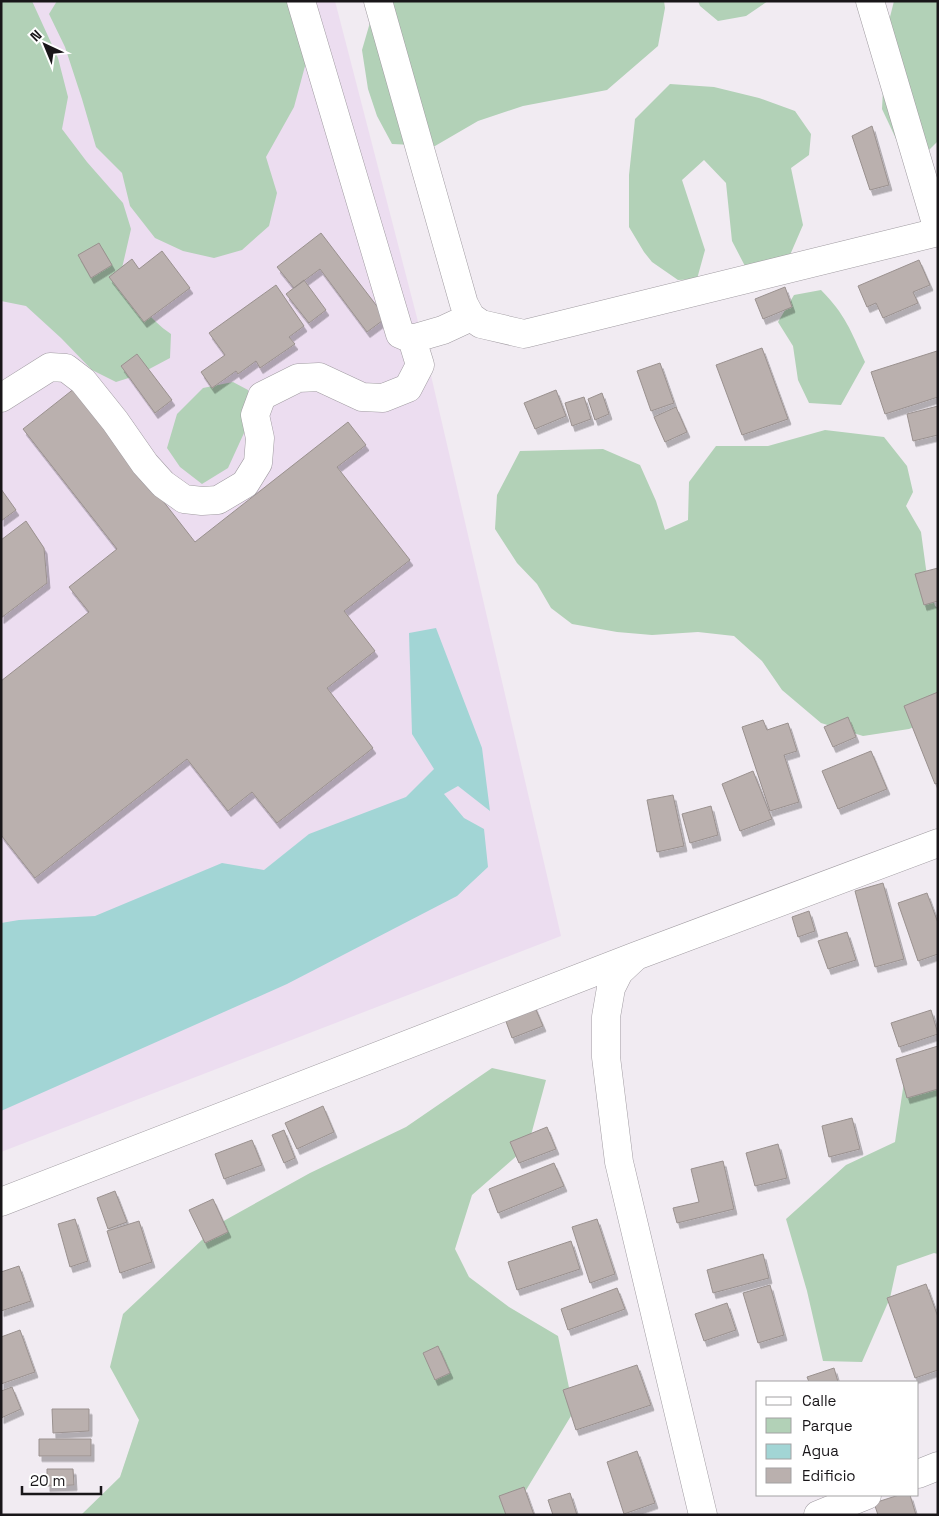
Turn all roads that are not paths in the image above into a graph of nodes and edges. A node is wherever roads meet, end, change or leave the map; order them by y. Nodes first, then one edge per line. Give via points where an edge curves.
1 (301, 1) edge
2 (378, 1) edge
3 (870, 1) edge
4 (938, 231) edge
5 (470, 317) junction
6 (412, 339) junction
7 (1, 398) edge
8 (938, 843) edge
9 (636, 956) junction
10 (1, 1202) edge
11 (938, 1466) edge
12 (919, 1474) edge
13 (865, 1496) edge
14 (704, 1515) edge
15 (818, 1515) edge

1 - 6 street via 400,334
2 - 5 street
3 - 4 street
4 - 5 street via 524,334 481,324
5 - 6 street via 443,330
6 - 7 street via 420,365 408,388 383,398 362,397 319,377 298,378 262,396 255,415 260,438 258,463 245,484 218,500 184,499 163,484 83,382 66,368 50,367
8 - 9 street
9 - 10 street
9 - 14 street via 619,972 611,988 606,1017 606,1058 619,1162
11 - 12 street
13 - 15 street

